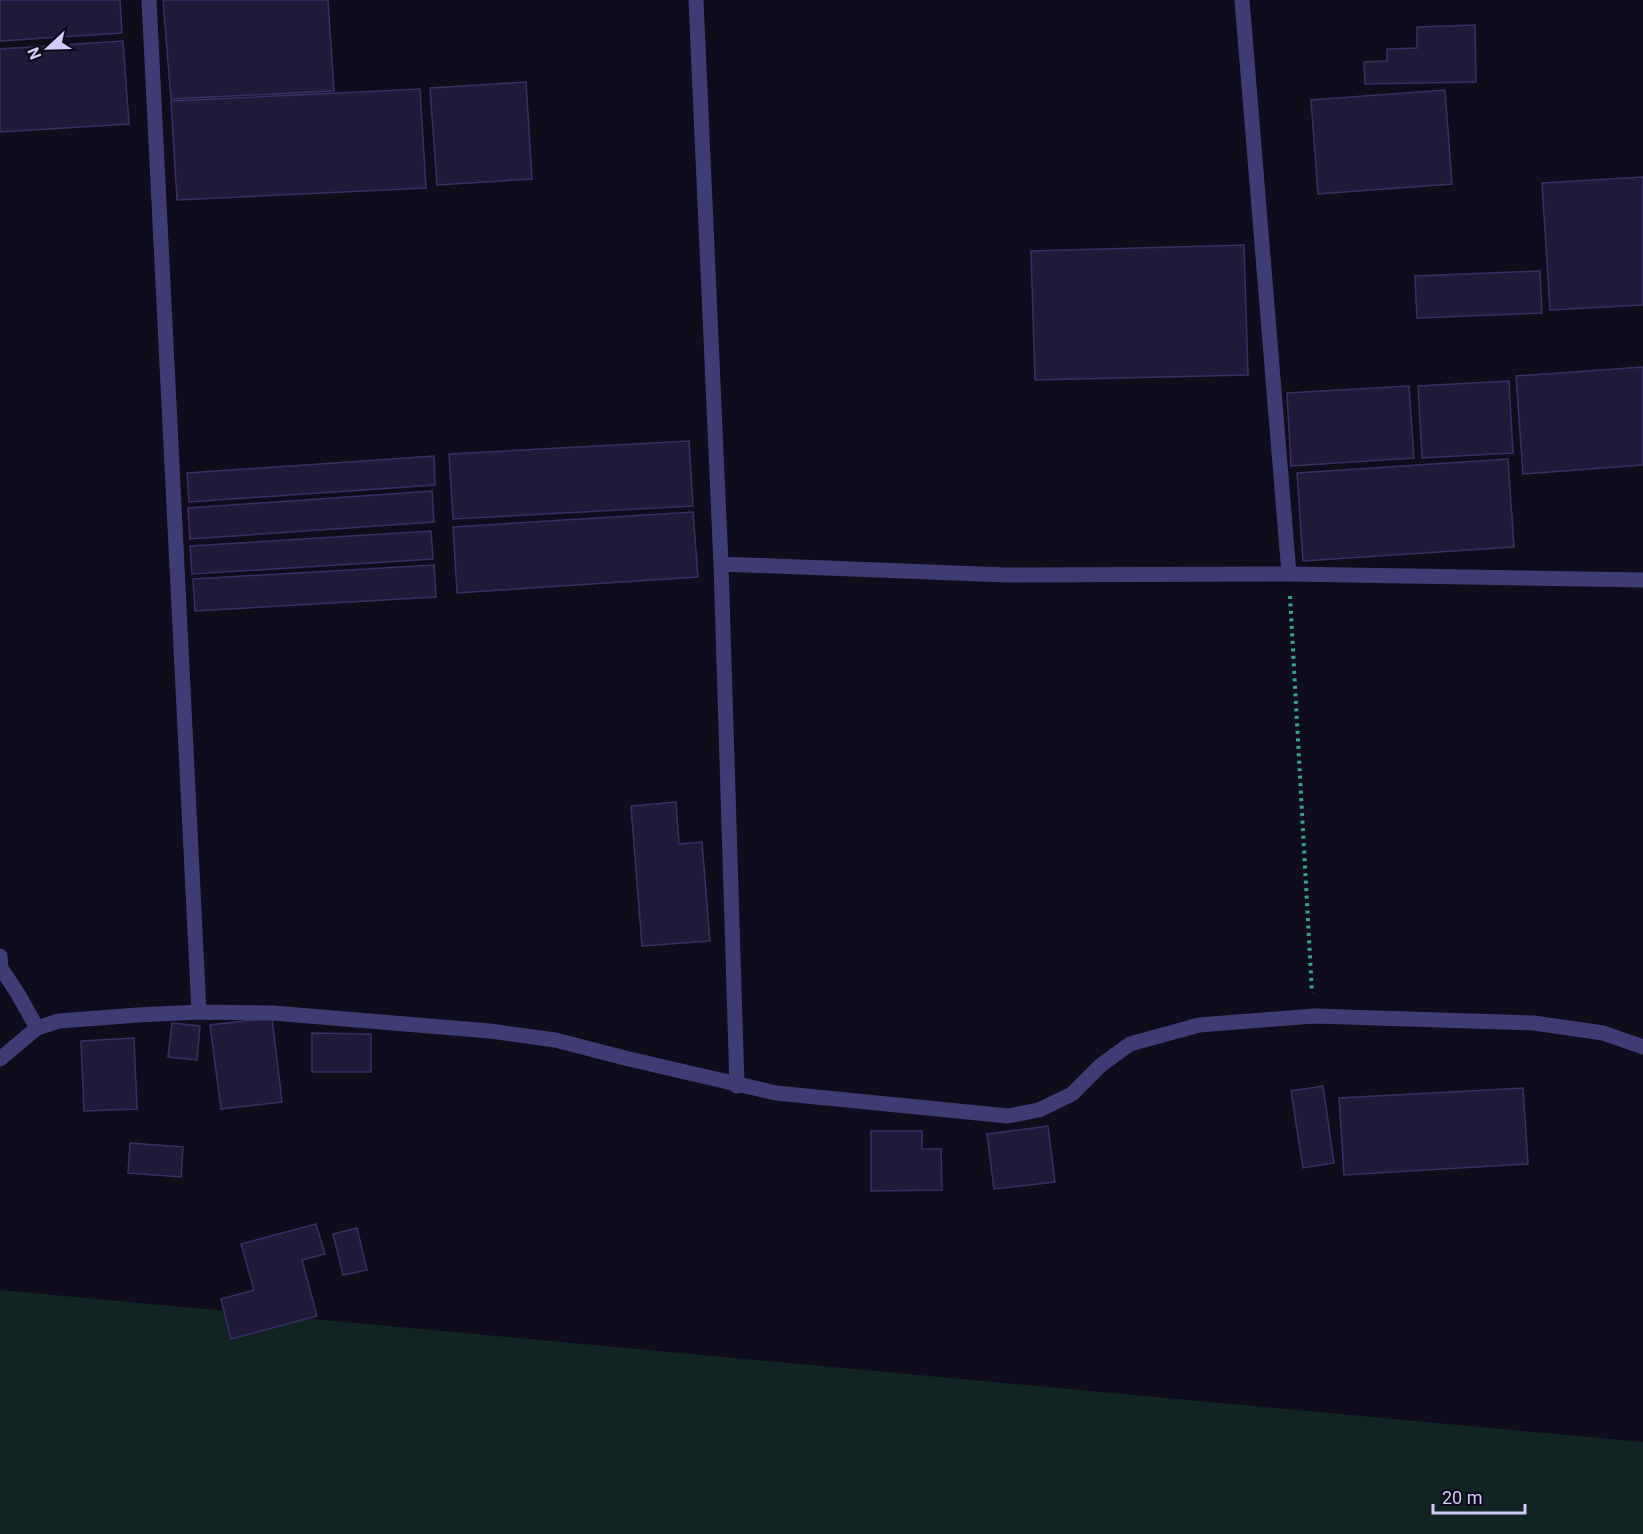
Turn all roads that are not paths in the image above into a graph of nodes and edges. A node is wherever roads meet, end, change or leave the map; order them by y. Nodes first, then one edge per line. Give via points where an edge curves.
1 (149, 0) edge
2 (696, 0) edge
3 (1242, 0) edge
4 (722, 564) junction
5 (1289, 574) junction
6 (1643, 580) edge
7 (0, 956) edge
8 (199, 1012) junction
9 (37, 1028) junction
10 (1643, 1047) edge
11 (0, 1059) edge
12 (737, 1086) junction

1 - 8 street
2 - 4 street
3 - 5 street
4 - 5 street via 1006,575
4 - 12 street
5 - 6 street
7 - 9 street via 1,968
8 - 9 street via 59,1021
8 - 12 street via 273,1013 490,1031 555,1040
9 - 11 street
10 - 12 street via 1602,1033 1534,1023 1314,1016 1198,1025 1130,1044 1101,1065 1072,1094 1039,1110 1008,1116 776,1094

